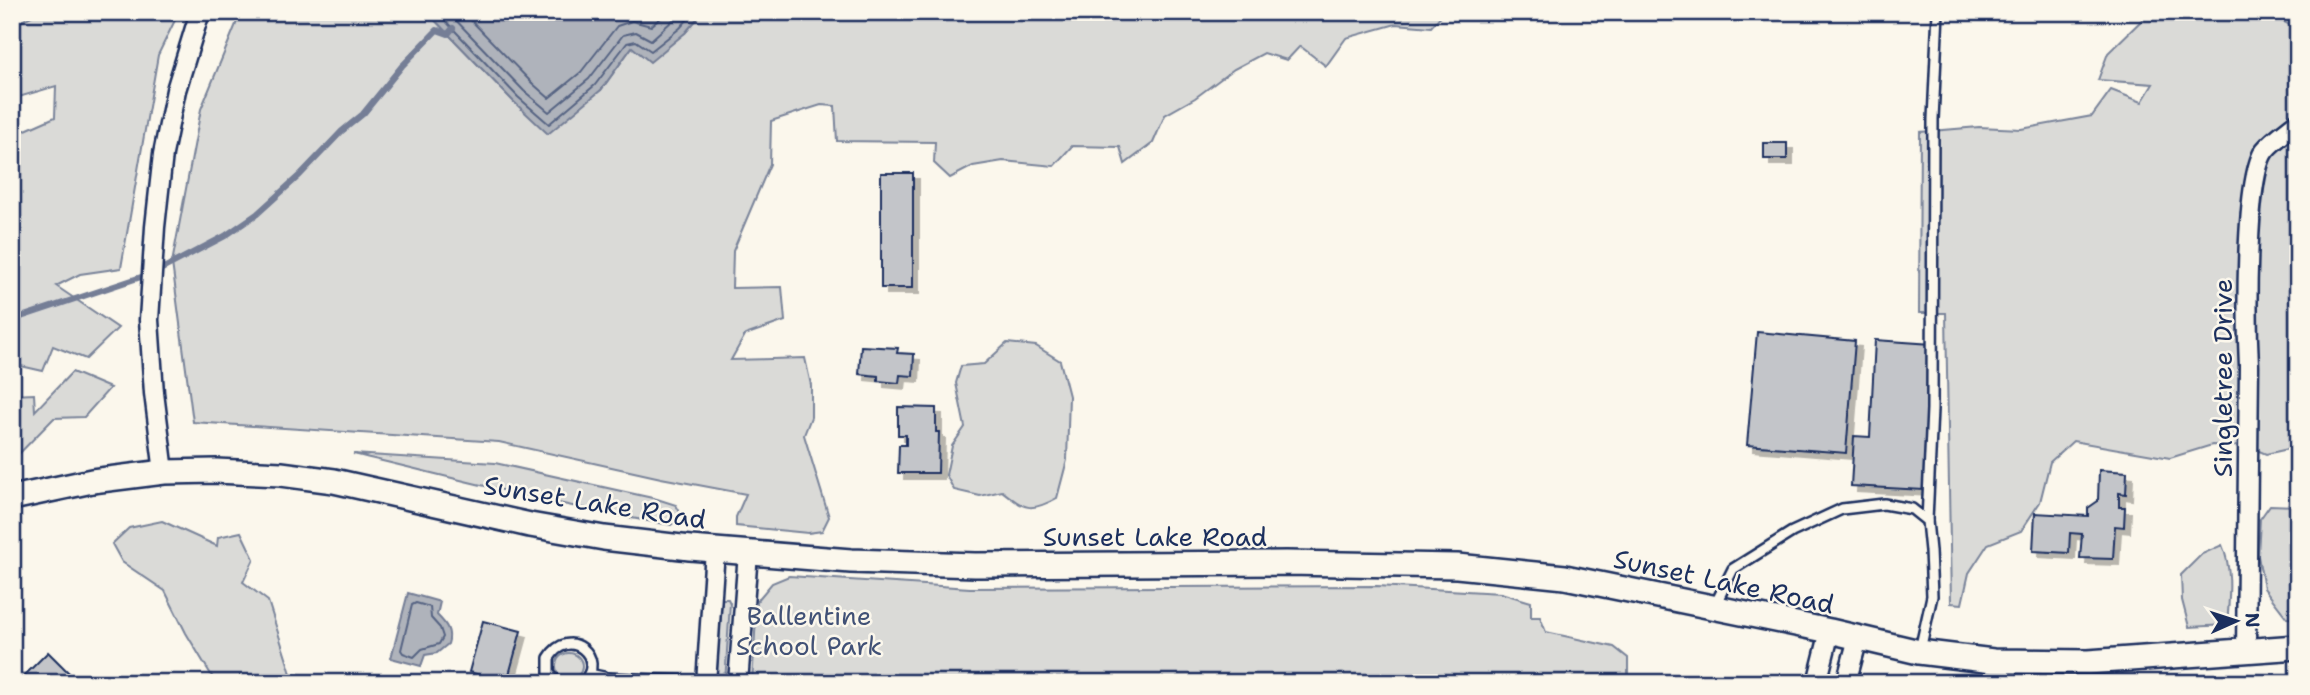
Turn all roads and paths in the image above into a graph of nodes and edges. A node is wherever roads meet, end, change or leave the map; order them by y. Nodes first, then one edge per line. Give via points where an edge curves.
1 (200, 12) edge
2 (1938, 12) edge
3 (2298, 122) edge
4 (164, 472) junction
5 (12, 498) edge
6 (1927, 522) junction
7 (715, 550) junction
8 (748, 553) junction
9 (1713, 609) junction
10 (1830, 631) junction
11 (1858, 638) junction
12 (2298, 647) edge
13 (1919, 652) junction
14 (2246, 652) junction
15 (589, 674) junction
16 (706, 682) edge
17 (557, 683) edge
18 (583, 683) edge
19 (738, 683) edge
20 (1817, 683) edge
21 (1846, 683) edge

1 - 4 street via 176,90 155,227 149,320
2 - 6 lane
3 - 14 street, Singletree Drive via 2263,151 2251,213
4 - 5 main road, Sunset Lake Road
4 - 7 main road, Sunset Lake Road via 242,472 334,481 542,527
6 - 9 lane via 1912,509 1884,504 1842,509 1792,532 1733,569
6 - 13 lane via 1932,596
7 - 8 main road, Sunset Lake Road
7 - 16 street
8 - 9 main road, Sunset Lake Road via 916,564 1457,566 1565,577
8 - 19 street
9 - 10 main road, Sunset Lake Road
10 - 11 main road, Sunset Lake Road
10 - 20 street
11 - 13 main road, Sunset Lake Road
11 - 21 street
12 - 14 main road, Sunset Lake Road
13 - 14 main road, Sunset Lake Road via 1993,661 2088,662
15 - 16 lane
15 - 17 lane via 592,663 586,651 566,644 549,658 550,673
15 - 18 lane

